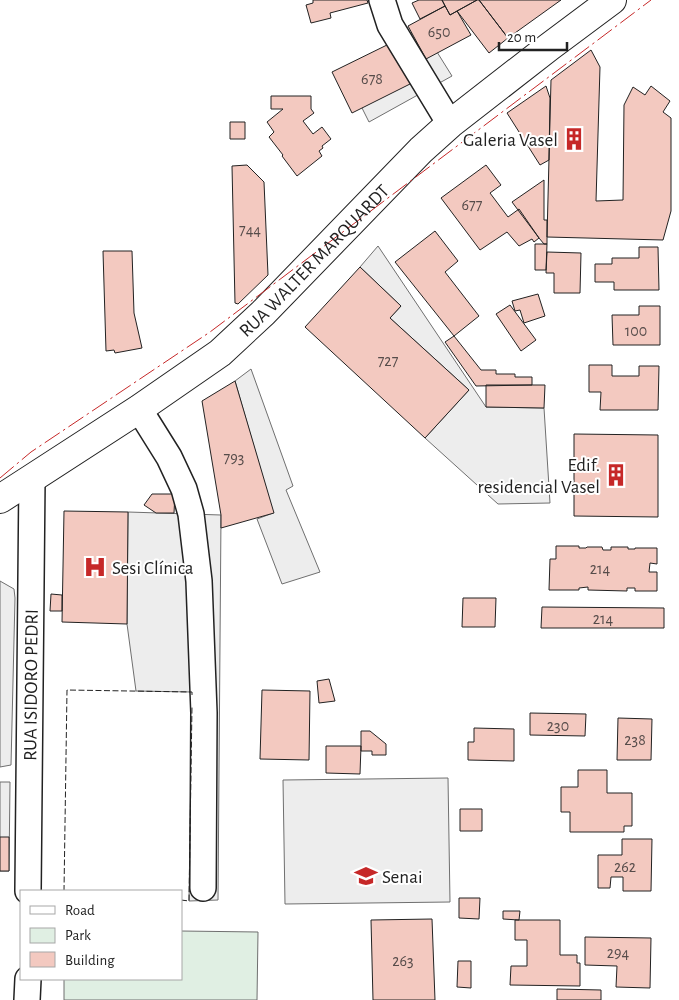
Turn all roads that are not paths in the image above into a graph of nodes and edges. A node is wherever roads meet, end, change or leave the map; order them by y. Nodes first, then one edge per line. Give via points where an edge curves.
1 (382, 0) edge
2 (612, 0) edge
3 (450, 124) junction
4 (139, 409) junction
5 (32, 478) junction
6 (0, 499) edge
7 (203, 888) dead end
8 (28, 890) edge
9 (28, 980) edge
10 (27, 1000) edge

1 - 3 street via 390,25
2 - 3 main road, RUA WALTER MARQUARDT
3 - 4 main road, RUA WALTER MARQUARDT via 220,353
4 - 5 main road, RUA WALTER MARQUARDT
4 - 7 street via 169,457 192,514 199,581 204,713
5 - 6 main road, RUA WALTER MARQUARDT
5 - 8 street, RUA ISIDORO PEDRI
9 - 10 street

